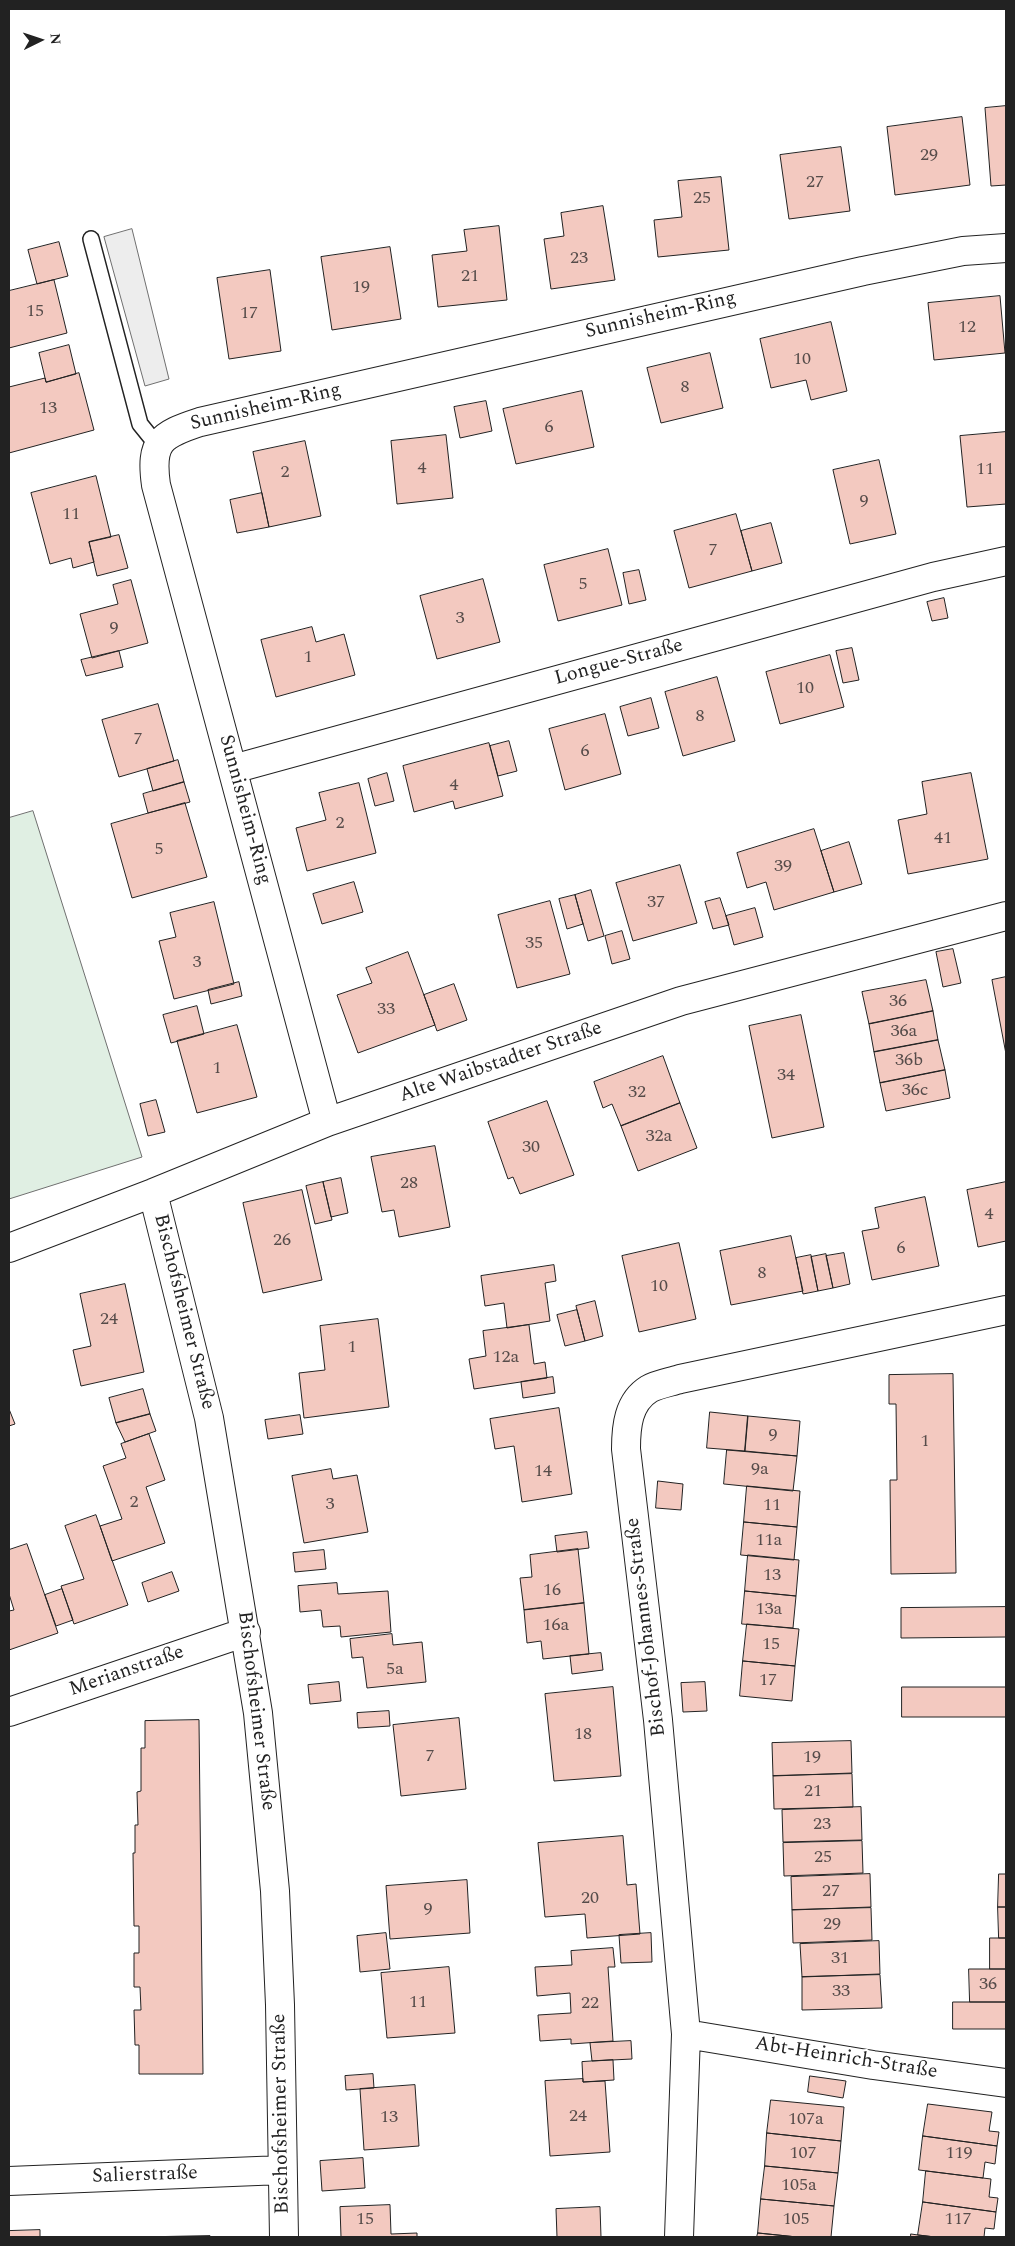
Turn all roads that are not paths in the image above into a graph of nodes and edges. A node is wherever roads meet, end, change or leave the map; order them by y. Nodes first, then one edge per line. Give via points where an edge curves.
1 (90, 239) dead end
2 (1006, 248) edge
3 (157, 445) junction
4 (1006, 561) edge
5 (233, 769) junction
6 (1006, 916) edge
7 (327, 1122) junction
8 (153, 1193) junction
9 (9, 1248) edge
10 (1006, 1310) edge
11 (246, 1632) junction
12 (9, 1712) edge
13 (686, 2034) junction
14 (1006, 2083) edge
15 (282, 2170) junction
16 (9, 2181) edge
17 (284, 2237) edge
18 (679, 2237) edge

1 - 3 lane via 140,424
2 - 3 street, Sunnisheim-Ring via 963,252 863,271 229,416 175,430
3 - 5 street, Sunnisheim-Ring via 153,464 156,485
4 - 5 street, Longue-Straße via 933,577
5 - 7 street, Sunnisheim-Ring
6 - 7 street, Alte Waibstadter Straße via 681,1001
7 - 8 street, Alte Waibstadter Straße
8 - 9 street, Alte Waibstadter Straße
8 - 11 street, Bischofsheimer Straße via 209,1418
10 - 13 street, Bischof-Johannes-Straße via 680,1379 649,1389 635,1404 627,1422 626,1450 658,1720
11 - 12 street, Merianstraße
11 - 15 street, Bischofsheimer Straße via 262,1747 275,1892
13 - 14 street, Abt-Heinrich-Straße
13 - 18 street, Bischof-Johannes-Straße
15 - 16 street, Salierstraße
15 - 17 street, Bischofsheimer Straße

